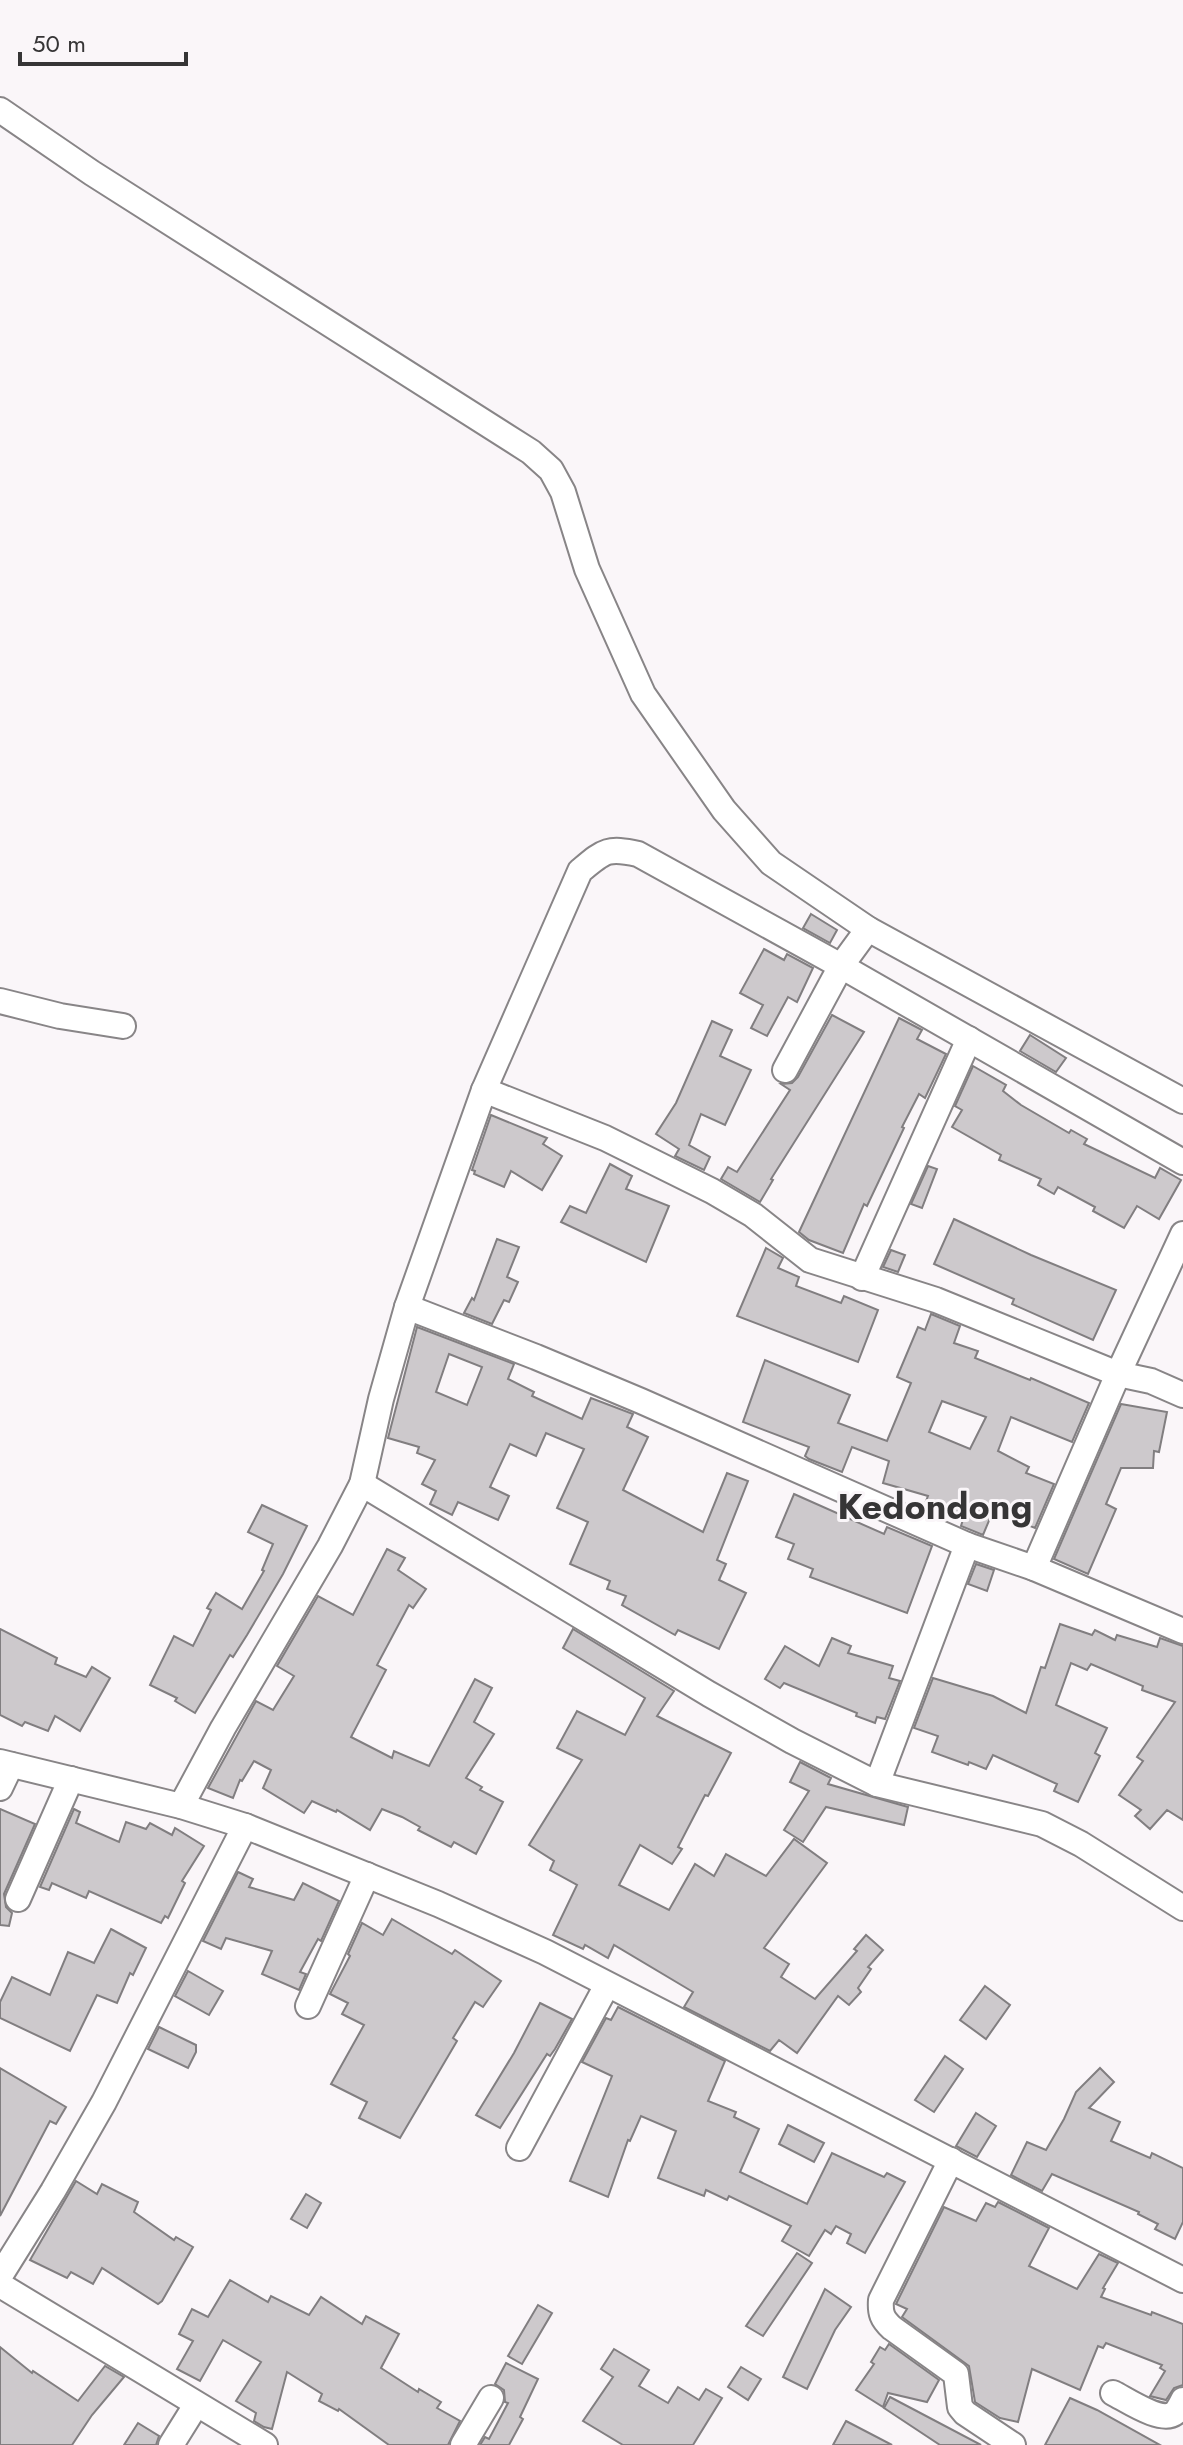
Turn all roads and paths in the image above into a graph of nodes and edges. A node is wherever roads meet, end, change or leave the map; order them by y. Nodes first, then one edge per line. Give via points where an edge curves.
1 (0, 110) edge
2 (868, 929) junction
3 (841, 966) junction
4 (0, 1001) edge
5 (123, 1026) dead end
6 (969, 1039) junction
7 (785, 1070) dead end
8 (484, 1090) junction
9 (1183, 1101) edge
10 (1183, 1162) edge
11 (1183, 1234) edge
12 (862, 1278) junction
13 (407, 1307) junction
14 (1118, 1374) junction
15 (1183, 1395) edge
16 (362, 1484) junction
17 (967, 1545) junction
18 (1034, 1568) junction
19 (1183, 1631) edge
20 (5, 1763) edge
21 (71, 1779) junction
22 (877, 1784) junction
23 (0, 1788) edge
24 (181, 1806) junction
25 (245, 1826) junction
26 (367, 1875) junction
27 (18, 1899) dead end
28 (1183, 1908) edge
29 (607, 1985) junction
30 (308, 2006) dead end
31 (519, 2148) dead end
32 (951, 2160) junction
33 (0, 2276) edge
34 (1183, 2280) edge
35 (0, 2285) edge
36 (1113, 2393) dead end
37 (491, 2398) dead end
38 (1183, 2400) edge
39 (196, 2405) junction
40 (171, 2445) edge
41 (265, 2445) edge
42 (463, 2445) edge
43 (1013, 2445) edge

1 - 2 street via 531,452 551,470 622,649 668,731 724,810 771,863
2 - 3 street
2 - 9 street
3 - 6 street
3 - 7 street
3 - 8 street via 638,854 615,849 580,871
4 - 5 street
6 - 10 street
6 - 12 street
8 - 12 street via 605,1138 753,1215 810,1260
8 - 13 street
11 - 14 street
12 - 14 street via 975,1315
13 - 16 street
13 - 17 street via 602,1384
14 - 15 street
14 - 18 street
16 - 22 street via 709,1694
16 - 24 street
17 - 18 street
17 - 22 street
18 - 19 street
20 - 21 street
20 - 23 street
21 - 24 street
21 - 27 street
22 - 28 street via 1042,1824
24 - 25 street
25 - 26 street
25 - 33 street via 104,2102
26 - 29 street via 545,1952
26 - 30 street
29 - 31 street
29 - 32 street
32 - 34 street
32 - 43 street via 880,2311 892,2328 956,2374 957,2402 965,2413
35 - 39 street
36 - 38 street via 1167,2417
37 - 42 street
39 - 40 street
39 - 41 street

